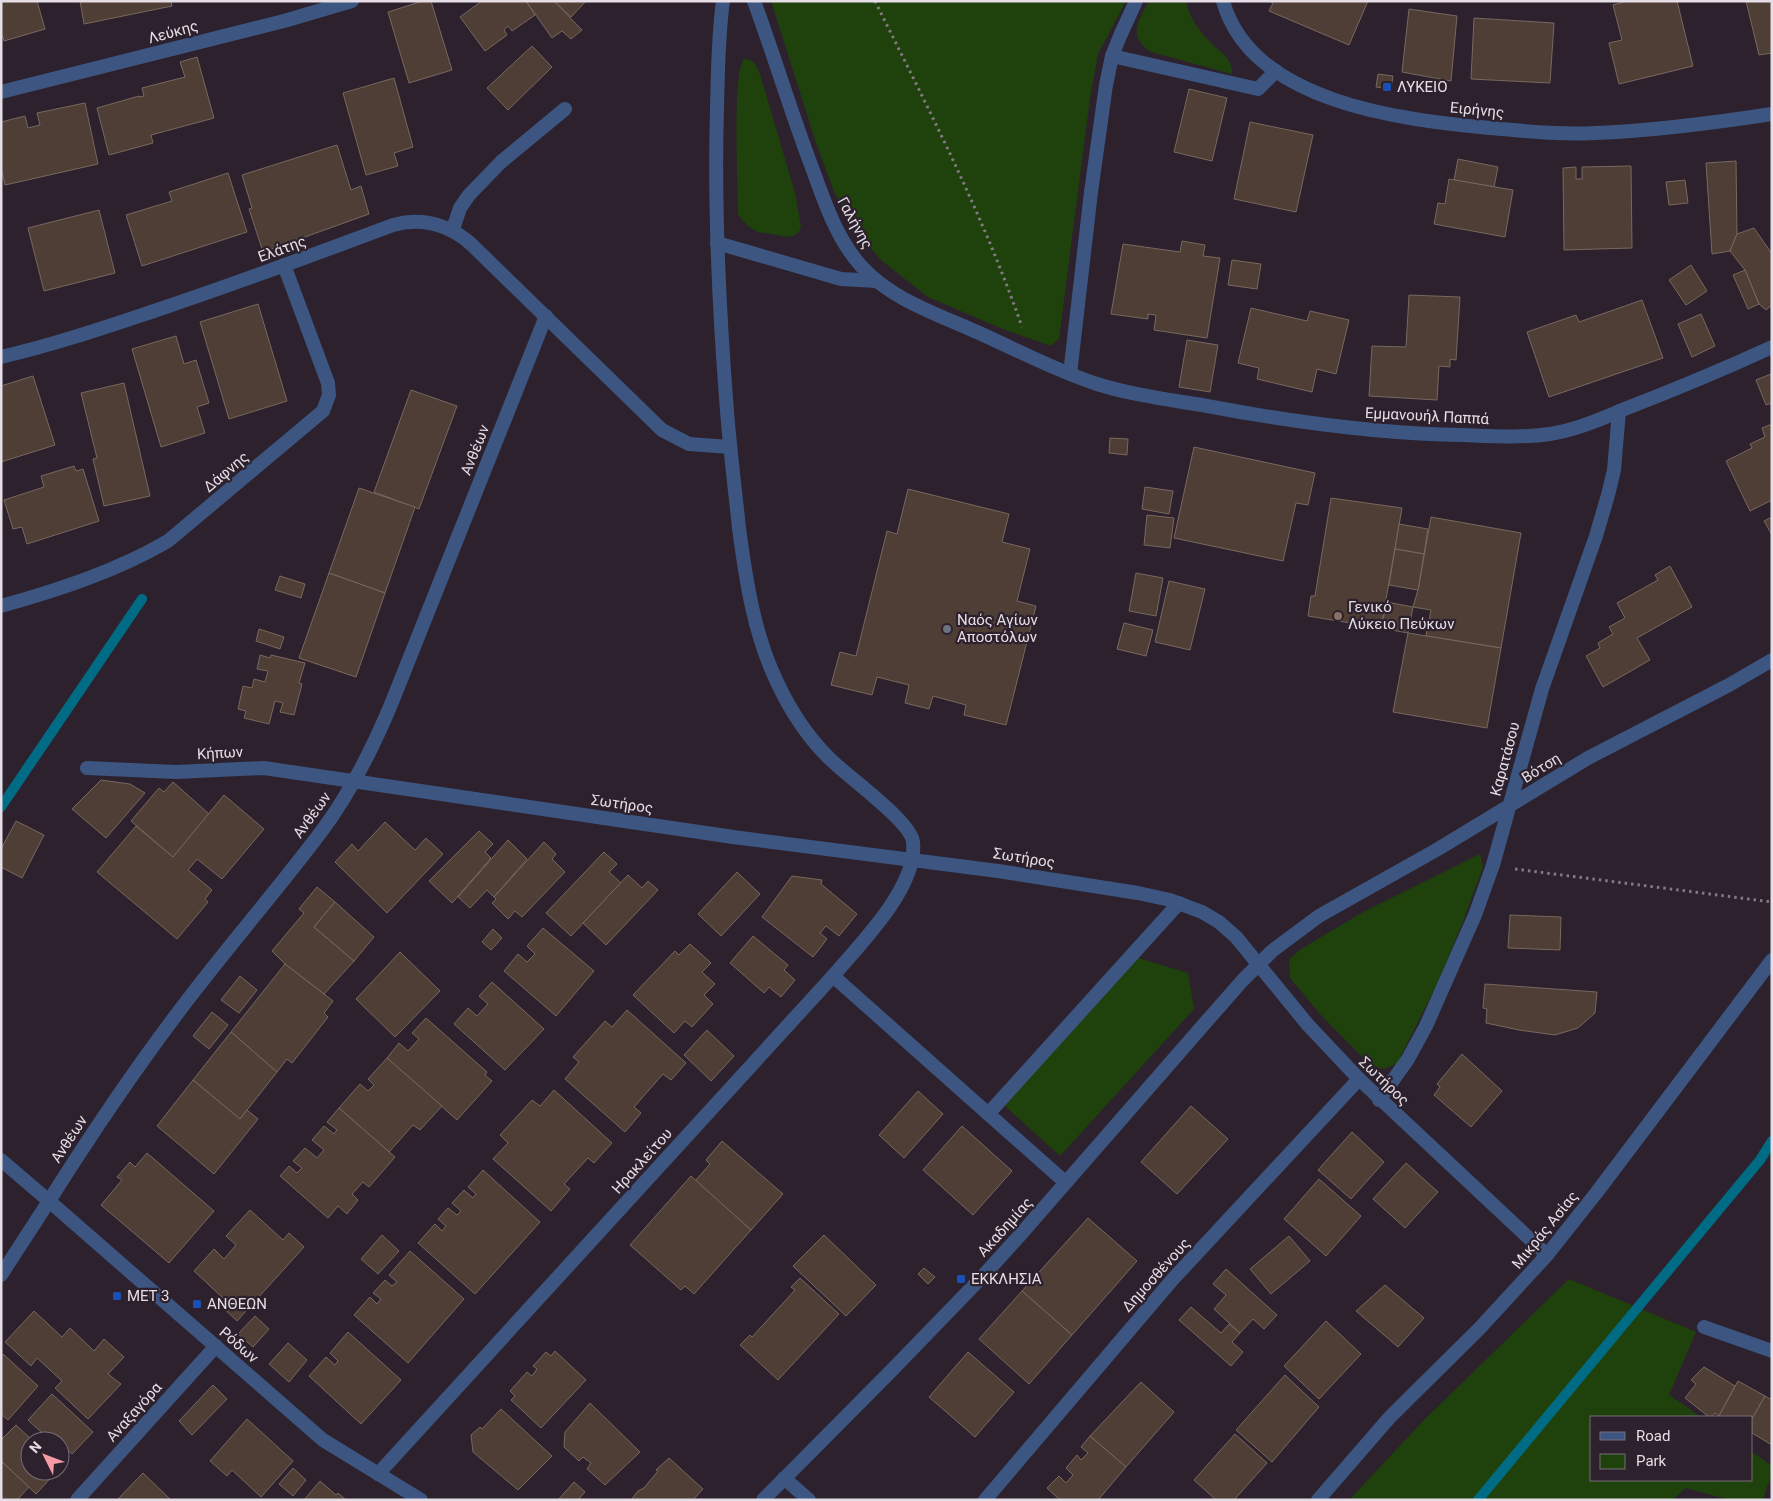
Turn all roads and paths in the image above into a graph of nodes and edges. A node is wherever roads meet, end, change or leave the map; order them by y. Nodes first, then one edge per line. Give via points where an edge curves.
1 (352, 1) edge
2 (723, 1) edge
3 (754, 1) edge
4 (875, 1) edge
5 (1136, 1) edge
6 (1223, 1) edge
7 (1112, 56) junction
8 (1276, 71) junction
9 (1, 92) edge
10 (564, 108) dead end
11 (1772, 114) edge
12 (453, 229) junction
13 (717, 243) junction
14 (284, 265) junction
15 (876, 281) junction
16 (546, 316) junction
17 (1772, 347) edge
18 (1030, 356) junction
19 (1, 357) edge
20 (1070, 374) junction
21 (1619, 411) junction
22 (730, 447) junction
23 (1, 606) edge
24 (1772, 660) edge
25 (87, 768) dead end
26 (355, 781) junction
27 (1509, 807) junction
28 (912, 859) junction
29 (1493, 865) junction
30 (1772, 902) edge
31 (1179, 903) junction
32 (1772, 960) edge
33 (1259, 964) junction
34 (833, 976) junction
35 (1359, 1079) junction
36 (1379, 1100) junction
37 (988, 1114) junction
38 (1, 1160) edge
39 (1065, 1182) junction
40 (49, 1201) junction
41 (1547, 1255) junction
42 (1, 1275) edge
43 (1704, 1327) dead end
44 (216, 1346) junction
45 (1772, 1351) edge
46 (378, 1474) junction
47 (784, 1478) junction
48 (77, 1500) edge
49 (420, 1500) edge
50 (762, 1500) edge
51 (810, 1500) edge
52 (985, 1500) edge
53 (1318, 1500) edge

1 - 9 street, Λεύκης
2 - 13 street via 718,51
3 - 15 street, Γαλήνης via 832,220 847,248
4 - 18 path via 956,165 1008,288
5 - 7 street
6 - 8 street, Ειρήνης via 1229,20 1241,40
7 - 8 street via 1258,89
7 - 20 street via 1102,108
8 - 11 street, Ειρήνης via 1310,90 1368,109 1493,128 1594,133
10 - 12 street via 501,162 469,195 460,208
12 - 14 street, Ελάτης via 426,222 400,223
12 - 16 street, Ελάτης
13 - 15 street via 840,279
13 - 22 street
14 - 19 street, Ελάτης via 101,329
14 - 23 street, Δάφνης via 328,383 329,395 323,411 168,541 145,555
15 - 18 street, Γαλήνης via 932,312
16 - 22 street, Ελάτης via 662,430 689,444
16 - 26 street, Ανθέων via 392,702
17 - 21 street, Εμμανουήλ Παππά
18 - 20 street, Γαλήνης
20 - 21 street, Εμμανουήλ Παππά via 1125,392 1354,429 1444,435 1539,435 1575,428
21 - 27 street, Καρατάσου via 1614,470 1608,495 1542,689
22 - 28 street via 748,587 763,648 776,682 793,713 817,745 909,830 914,841
24 - 27 street, Βότση via 1588,758
25 - 26 street, Κήπων via 176,772 264,768
26 - 28 street, Σωτήρος via 733,837
26 - 40 street, Ανθέων via 322,831 146,1055
27 - 29 street, Καρατάσου
27 - 33 street, Βότση via 1319,916
28 - 31 street, Σωτήρος via 1138,893
28 - 34 street, Ηρακλείτου via 890,908
29 - 30 path
29 - 36 street, Καρατάσου via 1475,915 1426,1026
31 - 33 street, Σωτήρος via 1219,922
31 - 37 street
32 - 41 street, Μικράς Ασίας
33 - 35 street, Σωτήρος via 1308,1025
33 - 39 street, Ακαδημίας
34 - 37 street
34 - 46 street, Ηρακλείτου
35 - 36 street, Σωτήρος
35 - 52 street, Δημοσθένους via 1173,1279
36 - 41 street, Σωτήρος
37 - 39 street
38 - 40 street, Ρόδων
39 - 47 street, Ακαδημίας via 938,1324
40 - 42 street, Ανθέων
40 - 44 street, Ρόδων
41 - 53 street, Μικράς Ασίας via 1380,1428
43 - 45 street
44 - 46 street, Ρόδων via 323,1440
44 - 48 street, Αναξαγόρα
46 - 49 street, Ρόδων
47 - 50 street, Ακαδημίας
47 - 51 street

